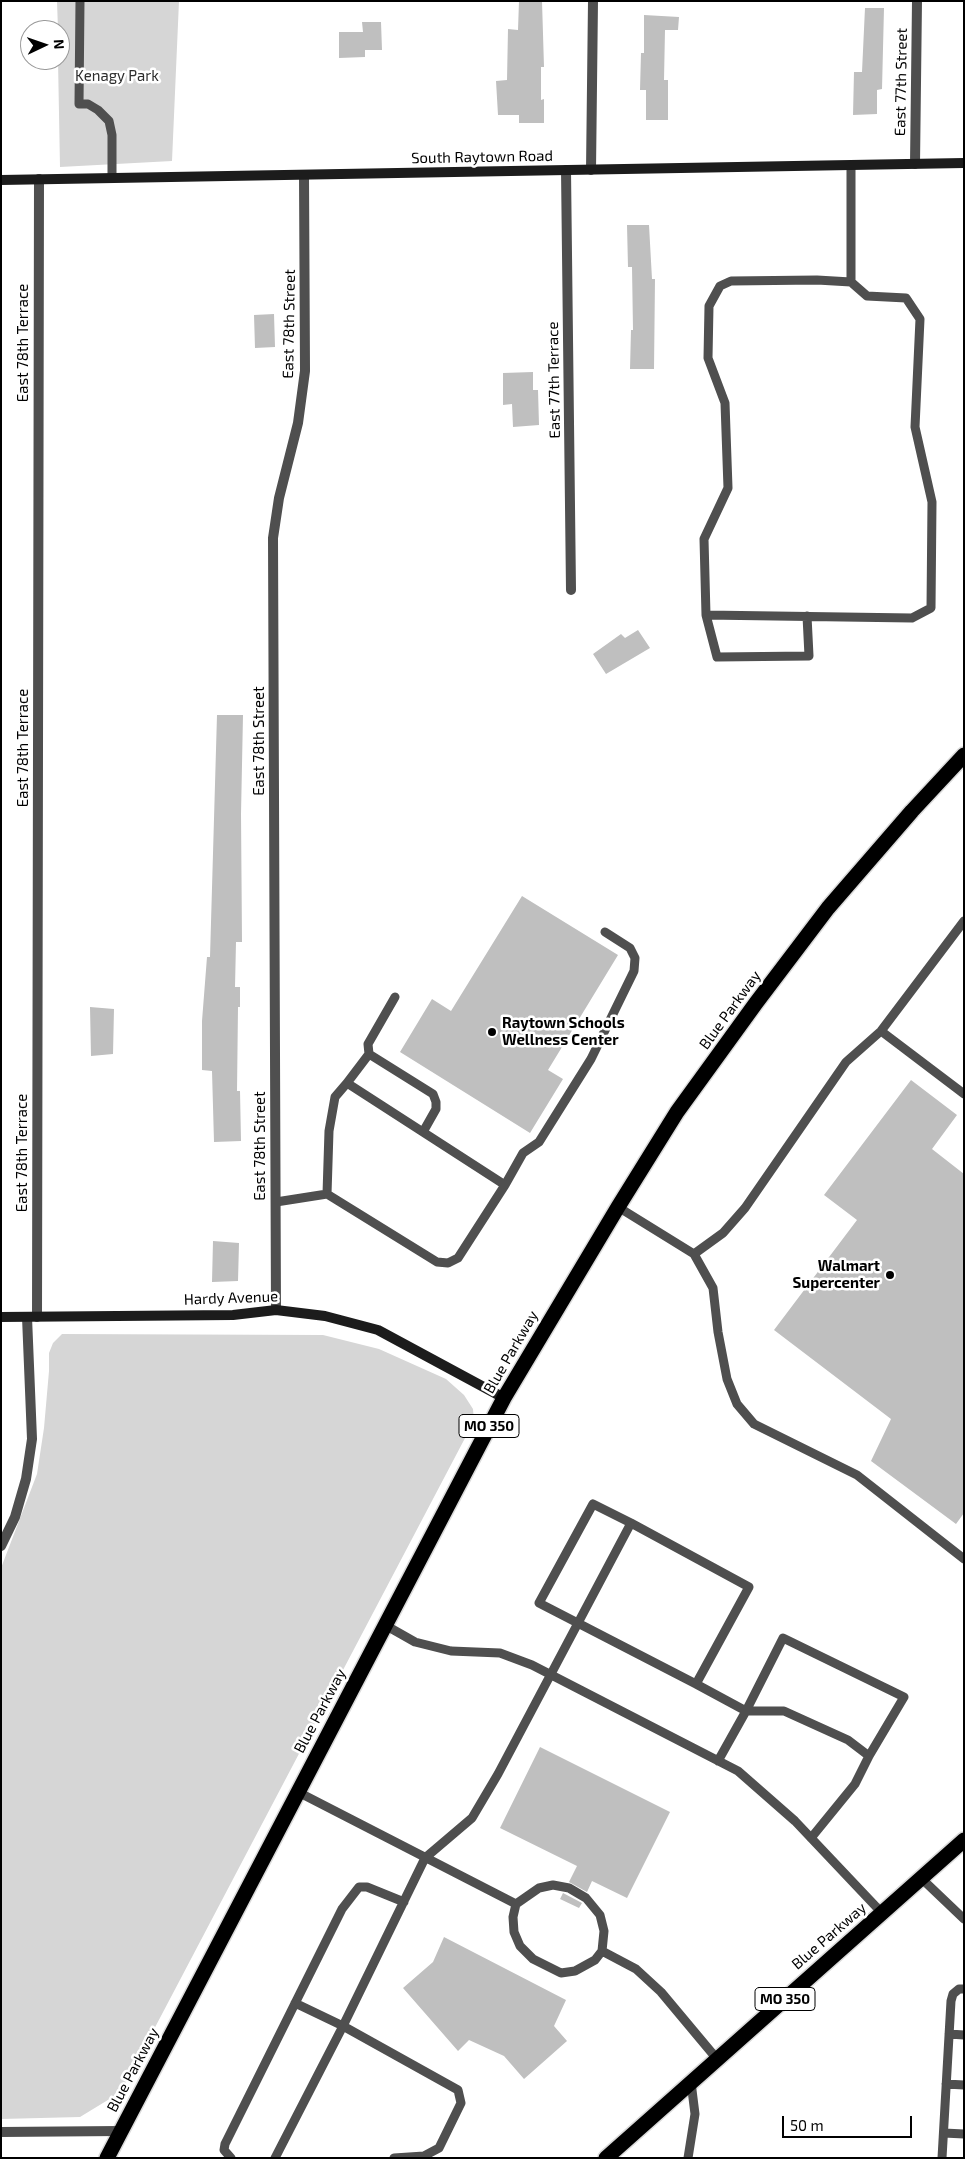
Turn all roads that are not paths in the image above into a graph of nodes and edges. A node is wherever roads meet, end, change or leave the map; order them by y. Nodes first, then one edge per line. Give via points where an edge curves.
1 (80, 1) edge
2 (593, 1) edge
3 (917, 1) edge
4 (964, 163) edge
5 (915, 164) junction
6 (851, 165) junction
7 (566, 170) junction
8 (591, 170) junction
9 (304, 175) junction
10 (112, 178) junction
11 (39, 179) junction
12 (1, 180) edge
13 (851, 282) junction
14 (571, 590) dead end
15 (706, 615) junction
16 (807, 616) junction
17 (964, 755) edge
18 (964, 921) edge
19 (605, 932) dead end
20 (395, 997) dead end
21 (881, 1031) junction
22 (369, 1054) junction
23 (346, 1083) junction
24 (964, 1094) edge
25 (423, 1132) junction
26 (505, 1185) junction
27 (327, 1194) junction
28 (276, 1202) junction
29 (618, 1207) junction
30 (694, 1254) junction
31 (276, 1310) junction
32 (1, 1317) edge
33 (32, 1317) junction
34 (504, 1398) junction
35 (631, 1523) junction
36 (1, 1546) edge
37 (964, 1559) edge
38 (578, 1623) junction
39 (385, 1625) junction
40 (550, 1674) junction
41 (696, 1684) junction
42 (746, 1711) junction
43 (869, 1756) junction
44 (718, 1761) junction
45 (298, 1792) junction
46 (811, 1838) junction
47 (964, 1840) edge
48 (425, 1858) junction
49 (921, 1878) junction
50 (404, 1902) junction
51 (516, 1904) junction
52 (882, 1913) junction
53 (964, 1919) edge
54 (602, 1951) junction
55 (964, 1989) edge
56 (295, 2003) junction
57 (343, 2026) junction
58 (949, 2034) junction
59 (964, 2035) edge
60 (717, 2059) junction
61 (691, 2082) junction
62 (946, 2084) junction
63 (964, 2085) edge
64 (120, 2131) junction
65 (1, 2132) edge
66 (944, 2132) junction
67 (964, 2134) edge
68 (110, 2157) edge
69 (231, 2158) edge
70 (275, 2158) edge
71 (394, 2158) edge
72 (606, 2158) edge
73 (688, 2158) edge
74 (942, 2158) edge

1 - 10 lane via 79,104 88,104 108,121 112,135
2 - 8 street
3 - 5 street, East 77th Street
4 - 5 main road, South Raytown Road
5 - 6 main road, South Raytown Road
6 - 8 main road, South Raytown Road
6 - 13 lane
7 - 8 main road, South Raytown Road
7 - 9 main road, South Raytown Road
7 - 14 street, East 77th Terrace
9 - 10 main road, South Raytown Road
9 - 28 street, East 78th Street via 305,370 298,423 279,498 273,538
10 - 11 main road, South Raytown Road
11 - 12 main road, South Raytown Road
11 - 33 street, East 78th Terrace
13 - 15 lane via 731,281 720,286 709,306 708,358 725,403 728,488 704,539
13 - 16 lane via 867,296 906,298 920,319 915,427 932,502 931,608 912,618
15 - 16 lane
15 - 16 lane via 716,657 808,656
17 - 29 highway, Blue Parkway / MO 350 via 835,900 798,947 677,1112
18 - 21 lane
19 - 26 lane via 630,948 635,958 634,971 591,1059 539,1142 523,1154
20 - 22 lane via 368,1044
21 - 24 lane
21 - 30 lane via 846,1062 745,1208 723,1233
22 - 23 lane
22 - 25 lane via 433,1094 436,1109
23 - 25 lane
23 - 27 lane via 336,1097 329,1131
25 - 26 lane
26 - 27 lane via 458,1258 448,1264 437,1262
27 - 28 lane
28 - 31 street, East 78th Street
29 - 30 lane
29 - 34 highway, Blue Parkway / MO 350
30 - 37 lane via 713,1288 727,1379 737,1404 754,1424 857,1475
31 - 33 main road, Hardy Avenue via 233,1315
31 - 34 main road, Hardy Avenue via 325,1316 378,1330
32 - 33 main road, Hardy Avenue
33 - 36 street, East 78th Terrace via 32,1439 26,1479 15,1517
34 - 39 highway, Blue Parkway / MO 350
35 - 38 lane
35 - 38 lane via 593,1504 539,1603
35 - 41 lane via 749,1587
38 - 40 lane
38 - 41 lane
39 - 40 lane via 415,1642 451,1651 500,1652
39 - 45 highway, Blue Parkway / MO 350
40 - 44 lane
40 - 48 lane via 472,1818
41 - 42 lane
42 - 43 lane via 784,1711 848,1740
42 - 43 lane via 784,1638 904,1697
42 - 44 lane
43 - 46 lane via 855,1784
44 - 46 lane via 738,1771
45 - 48 lane
45 - 64 highway, Blue Parkway / MO 350
46 - 52 lane
47 - 49 highway, Blue Parkway / MO 350
48 - 50 lane
48 - 51 lane
49 - 52 highway, Blue Parkway / MO 350
49 - 53 lane
50 - 56 lane via 367,1887 359,1887 342,1909
50 - 57 lane
51 - 54 lane via 538,1888 552,1885 569,1888 586,1898 600,1915 604,1931
51 - 54 lane via 514,1932 520,1946 533,1959 562,1973 586,1965
52 - 60 highway, Blue Parkway / MO 350
54 - 60 lane via 636,1969 661,1992
55 - 58 lane via 953,1994 950,2001
56 - 57 lane
56 - 69 lane via 225,2144 224,2150
57 - 70 lane
57 - 71 lane via 458,2090 461,2103 439,2148 424,2156
58 - 59 lane
58 - 62 lane
60 - 61 highway, Blue Parkway / MO 350
61 - 72 highway, Blue Parkway / MO 350
61 - 73 lane via 695,2114
62 - 63 lane
62 - 66 lane
64 - 65 street
64 - 68 highway, Blue Parkway / MO 350
66 - 67 lane
66 - 74 lane

